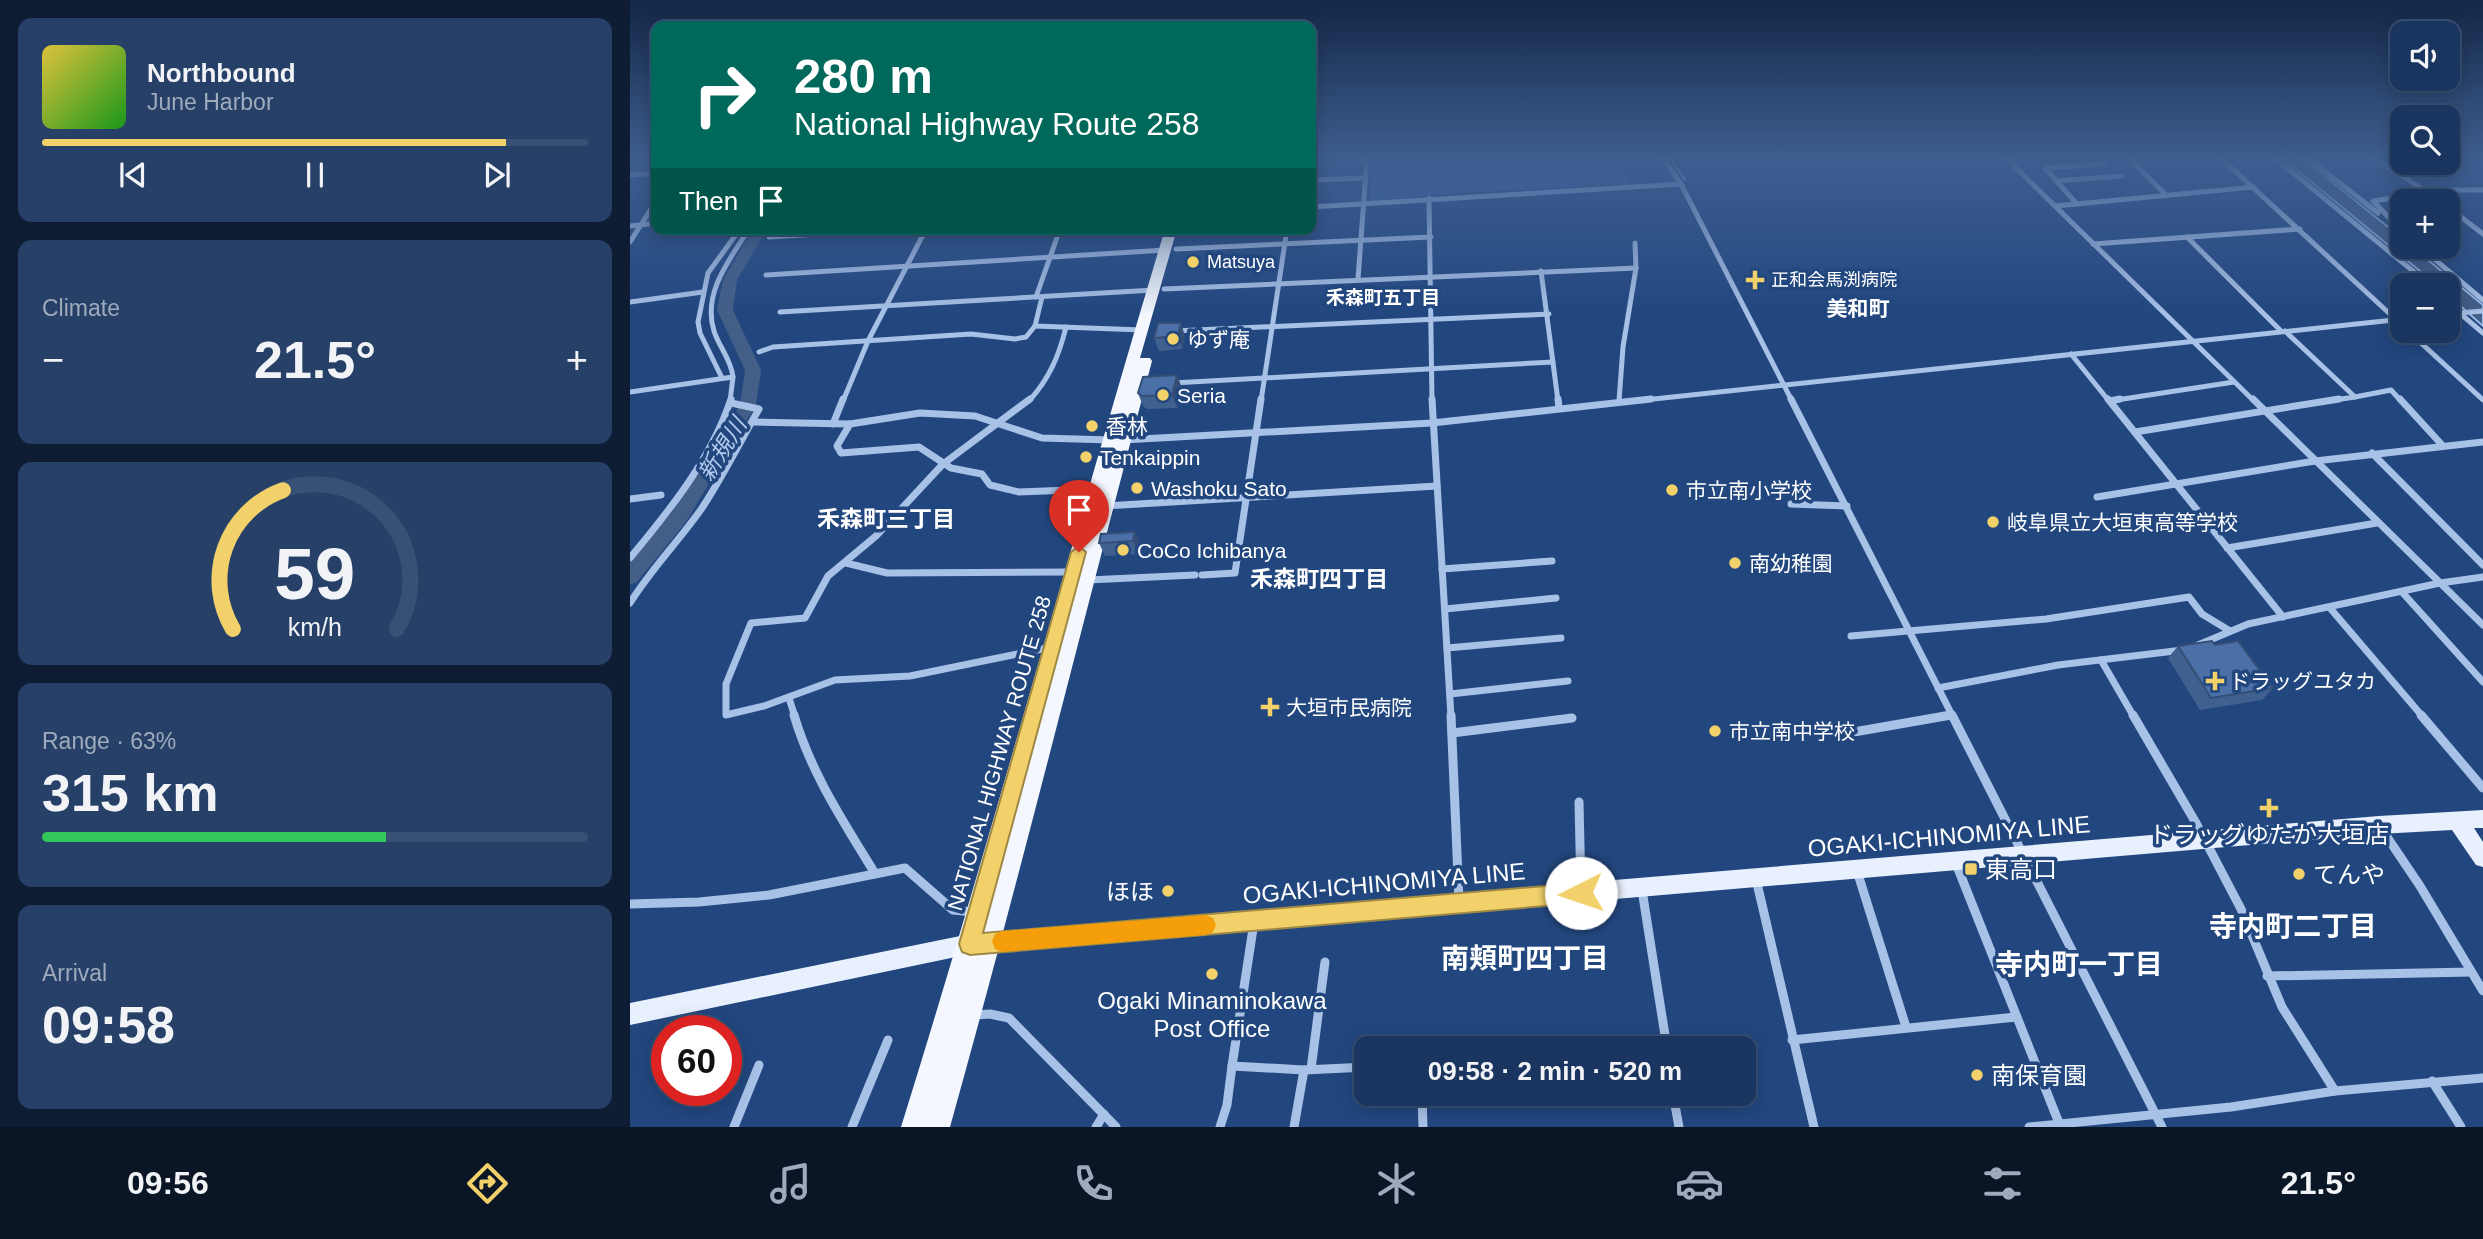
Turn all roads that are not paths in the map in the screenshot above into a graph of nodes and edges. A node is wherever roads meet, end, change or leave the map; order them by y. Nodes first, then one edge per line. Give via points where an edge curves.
1 (650, 211) edge
2 (1363, 211) edge
3 (1430, 211) edge
4 (1695, 211) edge
5 (2060, 211) edge
6 (2279, 211) edge
7 (2339, 211) edge
8 (2460, 216) edge
9 (651, 224) edge
10 (642, 225) junction
11 (630, 226) edge
12 (2300, 229) junction
13 (2483, 234) edge
14 (735, 235) edge
15 (745, 235) edge
16 (802, 235) edge
17 (923, 235) edge
18 (1058, 235) edge
19 (1171, 235) edge
20 (1179, 235) edge
21 (1286, 235) edge
22 (768, 237) dead end
23 (1431, 237) junction
24 (2187, 237) junction
25 (1360, 240) junction
26 (630, 242) edge
27 (1635, 243) dead end
28 (1285, 244) junction
29 (2093, 244) junction
30 (1171, 250) junction
31 (1050, 257) junction
32 (2435, 259) edge
33 (907, 265) junction
34 (1636, 268) junction
35 (1541, 271) junction
36 (2415, 273) edge
37 (766, 275) dead end
38 (1432, 275) junction
39 (1358, 279) junction
40 (1280, 283) junction
41 (1159, 289) junction
42 (703, 292) junction
43 (1039, 297) junction
44 (2483, 299) edge
45 (630, 302) edge
46 (886, 306) junction
47 (2390, 310) edge
48 (2483, 311) edge
49 (780, 312) dead end
50 (2462, 313) joint
51 (1549, 314) junction
52 (1433, 320) junction
53 (2390, 320) edge
54 (1035, 326) junction
55 (1066, 327) junction
56 (1273, 328) junction
57 (1142, 330) junction
58 (1171, 331) edge
59 (2283, 331) junction
60 (2483, 333) edge
61 (868, 341) junction
62 (2193, 341) junction
63 (2421, 343) edge
64 (759, 352) dead end
65 (2071, 354) junction
66 (1553, 362) junction
67 (1432, 369) junction
68 (733, 377) junction
69 (722, 378) junction
70 (1265, 378) junction
71 (2234, 382) junction
72 (1159, 384) edge
73 (1784, 384) junction
74 (630, 392) edge
75 (2355, 397) junction
76 (2483, 400) edge
77 (2110, 401) junction
78 (1619, 402) junction
79 (732, 403) junction
80 (1559, 408) junction
81 (2266, 412) junction
82 (752, 422) junction
83 (1432, 423) junction
84 (833, 424) junction
85 (850, 424) junction
86 (996, 425) junction
87 (2135, 432) junction
88 (1256, 433) junction
89 (1116, 440) junction
90 (2483, 442) edge
91 (2443, 446) junction
92 (2372, 453) junction
93 (2315, 461) junction
94 (943, 464) junction
95 (2177, 485) junction
96 (1437, 486) junction
97 (661, 495) dead end
98 (1100, 497) junction
99 (2097, 497) dead end
100 (1245, 498) junction
101 (630, 499) edge
102 (1791, 504) dead end
103 (1847, 506) junction
104 (2377, 523) junction
105 (2227, 548) junction
106 (630, 558) edge
107 (1552, 561) dead end
108 (846, 563) junction
109 (2483, 565) edge
110 (1443, 569) junction
111 (1078, 576) junction
112 (2483, 577) edge
113 (2440, 583) junction
114 (2402, 592) junction
115 (1556, 598) dead end
116 (630, 603) edge
117 (1445, 608) junction
118 (2330, 608) junction
119 (2283, 617) junction
120 (2483, 625) edge
121 (1909, 631) junction
122 (2230, 631) junction
123 (1851, 636) dead end
124 (1561, 638) dead end
125 (1052, 647) junction
126 (1447, 648) junction
127 (2101, 660) junction
128 (1568, 681) dead end
129 (2483, 682) edge
130 (1938, 688) junction
131 (1450, 694) junction
132 (789, 698) junction
133 (1952, 715) junction
134 (1572, 718) dead end
135 (1854, 732) dead end
136 (1452, 733) junction
137 (2483, 788) edge
138 (1579, 802) dead end
139 (2483, 819) edge
140 (2457, 821) junction
141 (2379, 825) junction
142 (2204, 840) junction
143 (2024, 855) junction
144 (2483, 858) edge
145 (1955, 860) junction
146 (1857, 870) junction
147 (874, 872) junction
148 (1756, 878) junction
149 (1642, 888) junction
150 (1581, 893) junction
151 (1459, 902) junction
152 (630, 904) edge
153 (978, 912) junction
154 (1254, 920) junction
155 (980, 943) junction
156 (1325, 962) dead end
157 (2472, 972) junction
158 (2267, 976) junction
159 (2483, 991) edge
160 (630, 1014) edge
161 (970, 1016) junction
162 (2016, 1017) junction
163 (1906, 1027) junction
164 (1665, 1036) edge
165 (888, 1040) dead end
166 (1792, 1040) junction
167 (760, 1065) dead end
168 (1232, 1066) junction
169 (1354, 1067) edge
170 (1308, 1069) junction
171 (2483, 1078) edge
172 (2432, 1081) junction
173 (2334, 1091) junction
174 (1422, 1106) edge
175 (1676, 1106) edge
176 (1104, 1114) junction
177 (2155, 1114) junction
178 (2059, 1123) junction
179 (734, 1127) edge
180 (852, 1127) edge
181 (914, 1127) edge
182 (937, 1127) edge
183 (1097, 1127) edge
184 (1116, 1127) edge
185 (1220, 1127) edge
186 (1294, 1127) edge
187 (1423, 1127) edge
188 (1679, 1127) edge
189 (1814, 1127) edge
190 (2029, 1127) edge
191 (2162, 1127) edge
192 (2461, 1127) edge

1 - 10 street
2 - 25 street
3 - 23 street
4 - 73 street
5 - 29 street
6 - 12 street
7 - 36 street
8 - 13 street
9 - 10 street
10 - 11 street
10 - 26 street
12 - 24 street
12 - 47 street
14 - 42 street via 714,262
15 - 68 street via 720,275 711,319
16 - 22 street
17 - 33 street
18 - 31 street
19 - 30 highway, NATIONAL HIGHWAY ROUTE 258
20 - 30 highway, NATIONAL HIGHWAY ROUTE 258
21 - 28 street
23 - 25 street
23 - 38 street
24 - 29 street
24 - 59 street
25 - 28 street
25 - 39 street
27 - 34 street
28 - 30 street
28 - 40 street
29 - 62 street
30 - 31 street
30 - 41 highway, NATIONAL HIGHWAY ROUTE 258
31 - 33 street
31 - 43 street
32 - 44 street
33 - 37 street
33 - 46 street
34 - 35 street
34 - 78 street
35 - 38 street
35 - 51 street
38 - 39 street
38 - 52 street
39 - 40 street
40 - 41 street
40 - 56 street
41 - 43 street
41 - 57 highway, NATIONAL HIGHWAY ROUTE 258
41 - 89 highway, NATIONAL HIGHWAY ROUTE 258 via 1142,385
42 - 45 street
42 - 69 street via 700,333
43 - 46 street
43 - 54 street
46 - 49 street
46 - 61 street
48 - 50 street
50 - 60 street
51 - 52 street
51 - 66 street
52 - 56 street
52 - 67 street
53 - 59 street
54 - 55 street
54 - 61 street via 1026,337 1016,339 971,334
55 - 57 street
55 - 86 street via 1045,383
56 - 58 street
56 - 70 street
57 - 89 highway, NATIONAL HIGHWAY ROUTE 258
59 - 62 street
59 - 75 street
61 - 64 street via 773,347
61 - 84 street
62 - 65 street
62 - 71 street
63 - 76 street
65 - 73 street
65 - 77 street
66 - 67 street
66 - 80 street
67 - 70 street
67 - 83 street
68 - 69 street
68 - 79 street
69 - 74 street
70 - 72 street
70 - 88 street
71 - 77 street
71 - 81 street
73 - 78 street
73 - 103 street
75 - 81 street
75 - 91 street via 2391,390
77 - 87 street
78 - 80 street
79 - 82 street via 759,409
79 - 106 street via 663,519
80 - 83 street
81 - 87 street
81 - 93 street
82 - 84 street
82 - 116 street via 703,506
83 - 88 street
83 - 96 street
84 - 85 street
85 - 86 street via 920,413 975,416
85 - 94 street via 837,446 841,453 919,447
86 - 89 street via 1055,439
86 - 94 street
87 - 95 street
88 - 89 street
88 - 100 street
89 - 98 highway, NATIONAL HIGHWAY ROUTE 258
90 - 91 street
91 - 92 street
92 - 93 street
92 - 109 street
93 - 95 street
93 - 104 street
94 - 98 street via 982,474 990,485 1019,492
94 - 108 street
95 - 99 street
95 - 105 street
96 - 100 street
96 - 110 street
97 - 101 street
98 - 100 street
98 - 111 highway, NATIONAL HIGHWAY ROUTE 258
100 - 111 street via 1235,573
102 - 103 street
103 - 121 street
104 - 105 street
104 - 113 street
105 - 119 street
107 - 110 street
108 - 111 street via 887,573
108 - 132 street via 828,576 804,618 751,623 726,684 726,715
110 - 117 street
111 - 125 highway, NATIONAL HIGHWAY ROUTE 258
111 - 155 highway, NATIONAL HIGHWAY ROUTE 258
112 - 113 street
113 - 114 street
113 - 120 street
114 - 118 street
114 - 129 street
115 - 117 street
117 - 126 street
118 - 119 street
118 - 137 street
119 - 122 street
121 - 122 street via 2046,619 2189,597 2203,614
121 - 123 street
121 - 130 street
122 - 127 street via 2175,652
124 - 126 street
125 - 132 street via 910,676 835,680
125 - 153 highway, NATIONAL HIGHWAY ROUTE 258
126 - 131 street
127 - 130 street
127 - 142 street
128 - 131 street
130 - 133 street
131 - 136 street
132 - 147 street via 804,749
133 - 135 street
133 - 143 street
134 - 136 street
136 - 151 street
138 - 150 street
139 - 140 main road, OGAKI-ICHINOMIYA LINE
140 - 141 main road, OGAKI-ICHINOMIYA LINE
140 - 144 main road
141 - 142 main road, OGAKI-ICHINOMIYA LINE
141 - 157 street
142 - 143 main road, OGAKI-ICHINOMIYA LINE
142 - 158 street via 2241,909
143 - 145 main road, OGAKI-ICHINOMIYA LINE
143 - 177 street
145 - 146 main road, OGAKI-ICHINOMIYA LINE
145 - 162 street
146 - 148 main road, OGAKI-ICHINOMIYA LINE
146 - 163 street
147 - 152 street via 746,898
147 - 153 street via 905,867 953,910
148 - 149 main road, OGAKI-ICHINOMIYA LINE
148 - 166 street
149 - 150 main road, OGAKI-ICHINOMIYA LINE
149 - 164 street
150 - 151 main road, OGAKI-ICHINOMIYA LINE
151 - 154 main road, OGAKI-ICHINOMIYA LINE
153 - 155 highway, NATIONAL HIGHWAY ROUTE 258
154 - 155 main road, OGAKI-ICHINOMIYA LINE
154 - 168 street
155 - 160 main road, OGAKI-ICHINOMIYA LINE
155 - 161 highway, NATIONAL HIGHWAY ROUTE 258
155 - 181 highway, NATIONAL HIGHWAY ROUTE 258
156 - 170 street
157 - 158 street
157 - 159 street
158 - 173 street
161 - 176 street via 1009,1018
161 - 182 highway, NATIONAL HIGHWAY ROUTE 258
162 - 163 street
162 - 178 street
163 - 166 street
165 - 180 street
166 - 189 street
167 - 179 street
168 - 170 street
168 - 185 street
169 - 170 street
170 - 186 street
171 - 172 street
172 - 173 street
172 - 192 street
173 - 177 street
174 - 187 street
175 - 188 street
176 - 183 street
176 - 184 street
177 - 178 street
177 - 191 street
178 - 190 street

